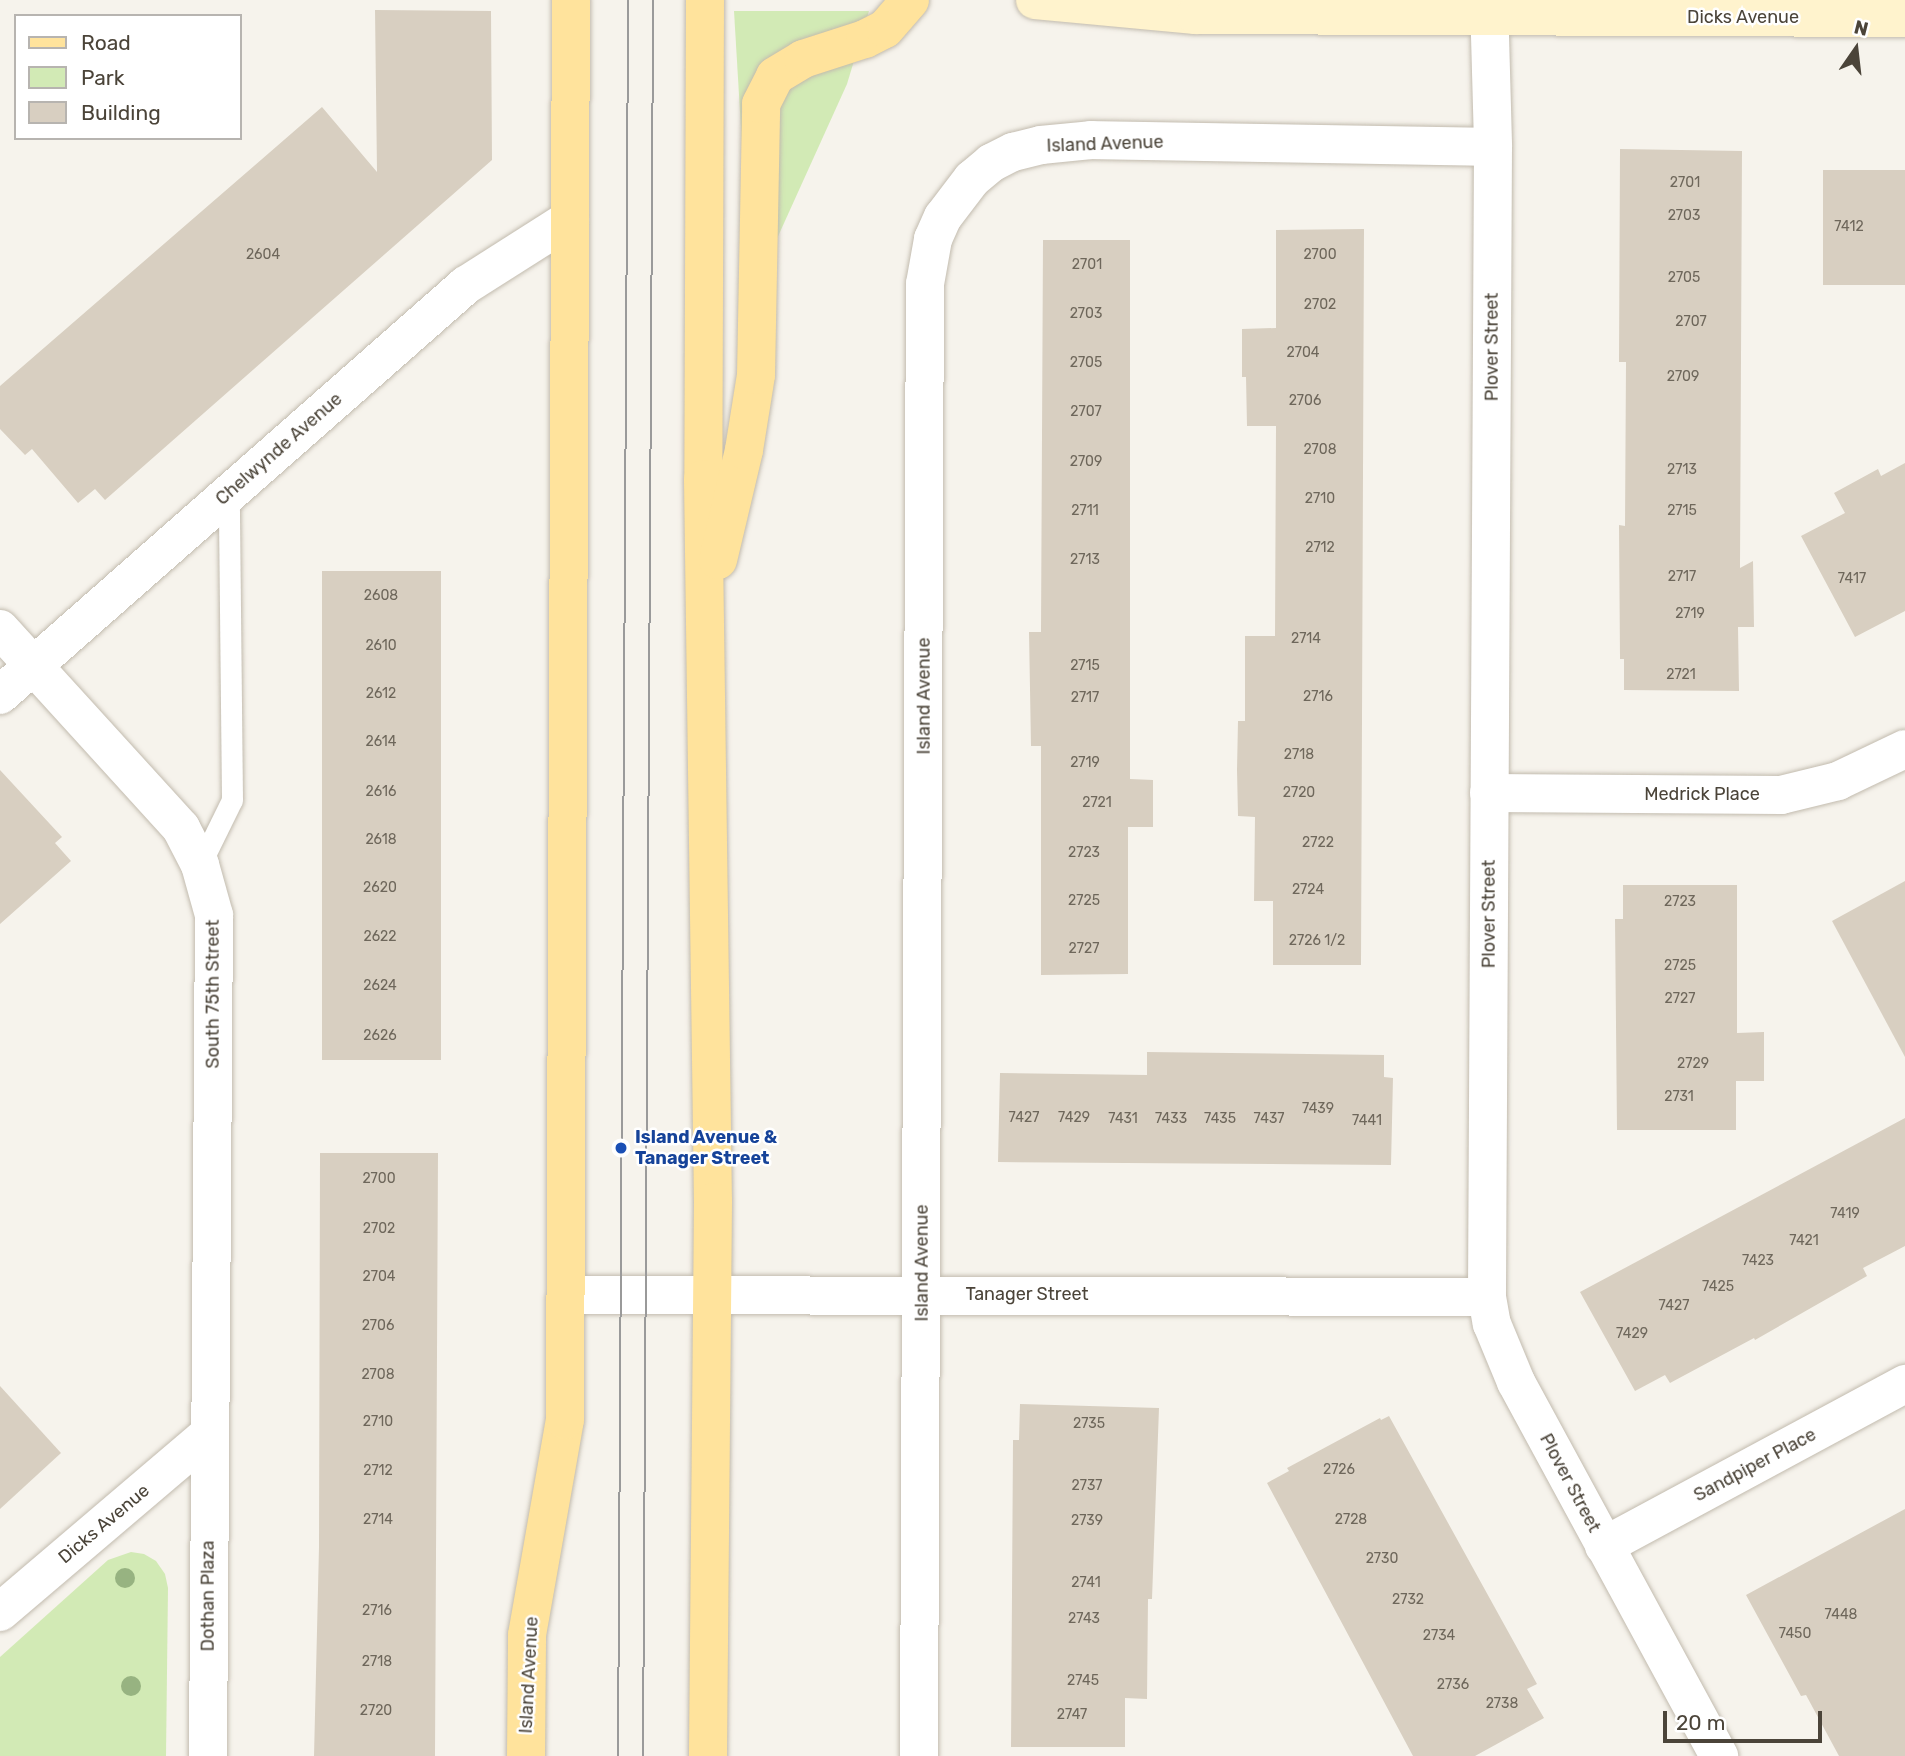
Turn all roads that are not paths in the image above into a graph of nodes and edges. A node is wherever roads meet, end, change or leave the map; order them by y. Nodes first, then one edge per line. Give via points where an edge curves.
1 (571, 0) edge
2 (705, 0) edge
3 (909, 0) edge
4 (1035, 0) edge
5 (1489, 8) edge
6 (1779, 9) edge
7 (1905, 18) edge
8 (1493, 147) junction
9 (570, 219) junction
10 (229, 493) junction
11 (707, 610) junction
12 (0, 629) edge
13 (33, 667) junction
14 (0, 695) edge
15 (1905, 749) edge
16 (1489, 793) junction
17 (200, 864) junction
18 (922, 1293) junction
19 (713, 1294) junction
20 (566, 1295) junction
21 (1487, 1297) junction
22 (1905, 1384) edge
23 (208, 1435) junction
24 (1604, 1546) junction
25 (0, 1612) edge
26 (208, 1756) edge
27 (526, 1756) edge
28 (708, 1756) edge
29 (919, 1756) edge
30 (1719, 1756) edge

1 - 9 main road, Island Avenue
2 - 11 main road via 703,479
3 - 11 main road via 885,29 803,59 775,76 761,104 756,375 744,450
4 - 5 street, Dicks Avenue via 1195,15
5 - 6 street, Dicks Avenue
5 - 8 street, Plover Street
6 - 7 street, Dicks Avenue
8 - 16 street, Plover Street
8 - 18 street, Island Avenue via 1091,140 1041,145 991,163 972,179 943,217 927,261 925,284
9 - 10 street, Chelwynde Avenue via 466,285
9 - 20 main road, Island Avenue
10 - 13 street, Chelwynde Avenue
10 - 17 lane via 232,800
11 - 19 main road
12 - 13 street, South 75th Street
13 - 14 street, Chelwynde Avenue
13 - 17 street, South 75th Street via 181,828
15 - 16 street, Medrick Place via 1839,781 1780,794
16 - 21 street, Plover Street
17 - 23 street, South 75th Street via 214,915
18 - 19 street, Tanager Street
18 - 21 street, Tanager Street
18 - 29 street, Island Avenue
19 - 20 street, Tanager Street
19 - 28 main road
20 - 27 main road, Island Avenue via 565,1420 527,1635
21 - 24 street, Plover Street via 1492,1324 1516,1382
22 - 24 street, Sandpiper Place
23 - 25 street, Dicks Avenue
23 - 26 street, Dothan Plaza
24 - 30 street, Plover Street

